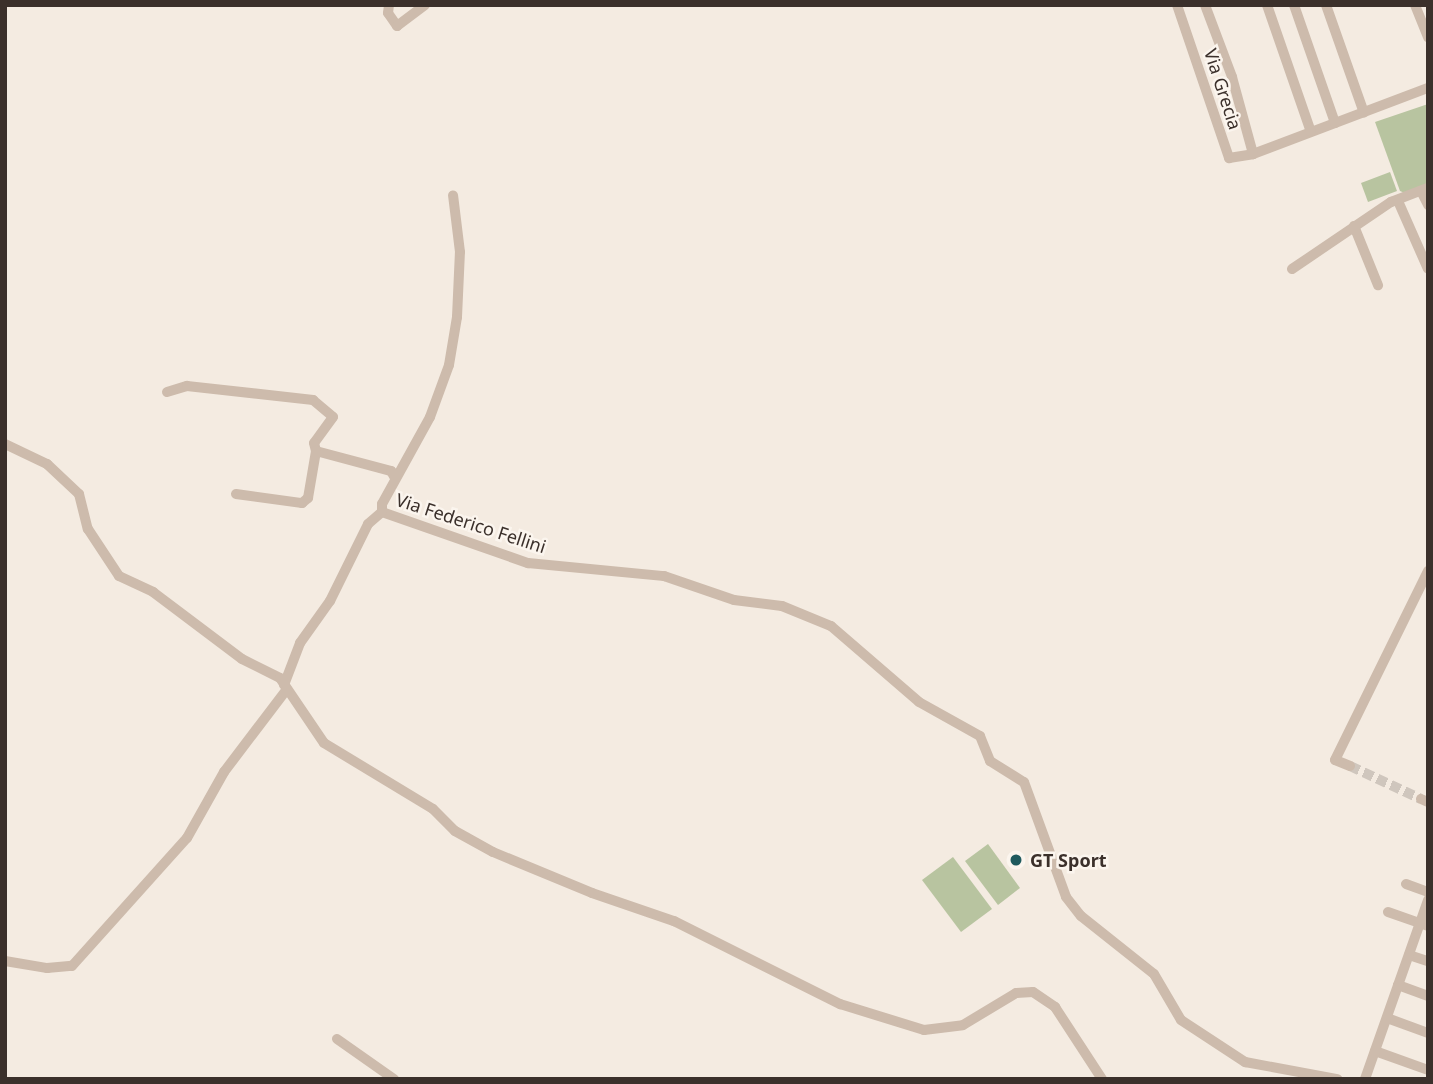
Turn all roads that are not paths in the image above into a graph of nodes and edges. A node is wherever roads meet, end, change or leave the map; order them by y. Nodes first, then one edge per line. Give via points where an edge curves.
1 (389, 5) edge
2 (425, 5) edge
3 (1177, 5) edge
4 (1205, 5) edge
5 (1266, 5) edge
6 (1294, 5) edge
7 (1326, 5) edge
8 (1415, 5) edge
9 (1428, 38) edge
10 (1428, 88) edge
11 (1364, 113) junction
12 (1335, 123) junction
13 (1311, 132) junction
14 (1253, 154) junction
15 (1424, 189) edge
16 (453, 195) dead end
17 (1398, 201) junction
18 (1428, 205) edge
19 (1354, 226) junction
20 (1292, 269) dead end
21 (1428, 269) edge
22 (1378, 285) dead end
23 (167, 392) dead end
24 (5, 444) edge
25 (316, 451) junction
26 (395, 478) junction
27 (236, 494) dead end
28 (382, 512) junction
29 (1428, 571) edge
30 (286, 687) junction
31 (1350, 766) dead end
32 (1406, 884) dead end
33 (1428, 892) edge
34 (1428, 900) edge
35 (1388, 912) dead end
36 (1424, 925) edge
37 (1409, 954) junction
38 (5, 961) edge
39 (1428, 961) edge
40 (1398, 985) junction
41 (1428, 996) edge
42 (1387, 1018) junction
43 (1428, 1033) edge
44 (337, 1039) dead end
45 (1375, 1051) junction
46 (1428, 1070) edge
47 (394, 1079) edge
48 (1102, 1079) edge
49 (1337, 1079) edge
50 (1365, 1079) edge

1 - 2 street via 388,13 397,26
3 - 14 street, Via Grecia via 1225,154 1234,159
4 - 14 street via 1232,77
5 - 13 street
6 - 12 street
7 - 11 street
8 - 9 street
10 - 11 street
11 - 12 street
12 - 13 street
13 - 14 street
15 - 17 street
15 - 18 street
16 - 26 street via 460,251 449,365 430,417
17 - 19 street
17 - 21 street
19 - 20 street
19 - 22 street
23 - 25 street via 187,386 313,400 333,417 314,443
24 - 30 street via 47,464 79,494 88,529 119,576 153,592
25 - 26 street via 391,471
25 - 27 street via 308,498 302,503
26 - 28 street
28 - 30 street via 369,524 330,601 300,643
28 - 49 street, Via Federico Fellini via 528,563 664,576 734,600 782,606 831,626 919,702 980,736 990,761 1024,782 1066,897 1080,916 1154,974 1181,1020 1245,1062
29 - 31 street via 1335,760
30 - 38 street via 212,789 197,826 72,966 47,968
30 - 48 street via 324,743 433,809 455,831 493,852 674,920 840,1004 923,1030 964,1025 1016,993 1033,992 1055,1007
32 - 33 street
34 - 36 street
35 - 36 street
36 - 37 street
37 - 39 street
37 - 40 street
40 - 41 street
40 - 42 street
42 - 43 street
42 - 45 street
44 - 47 street
45 - 46 street
45 - 50 street

